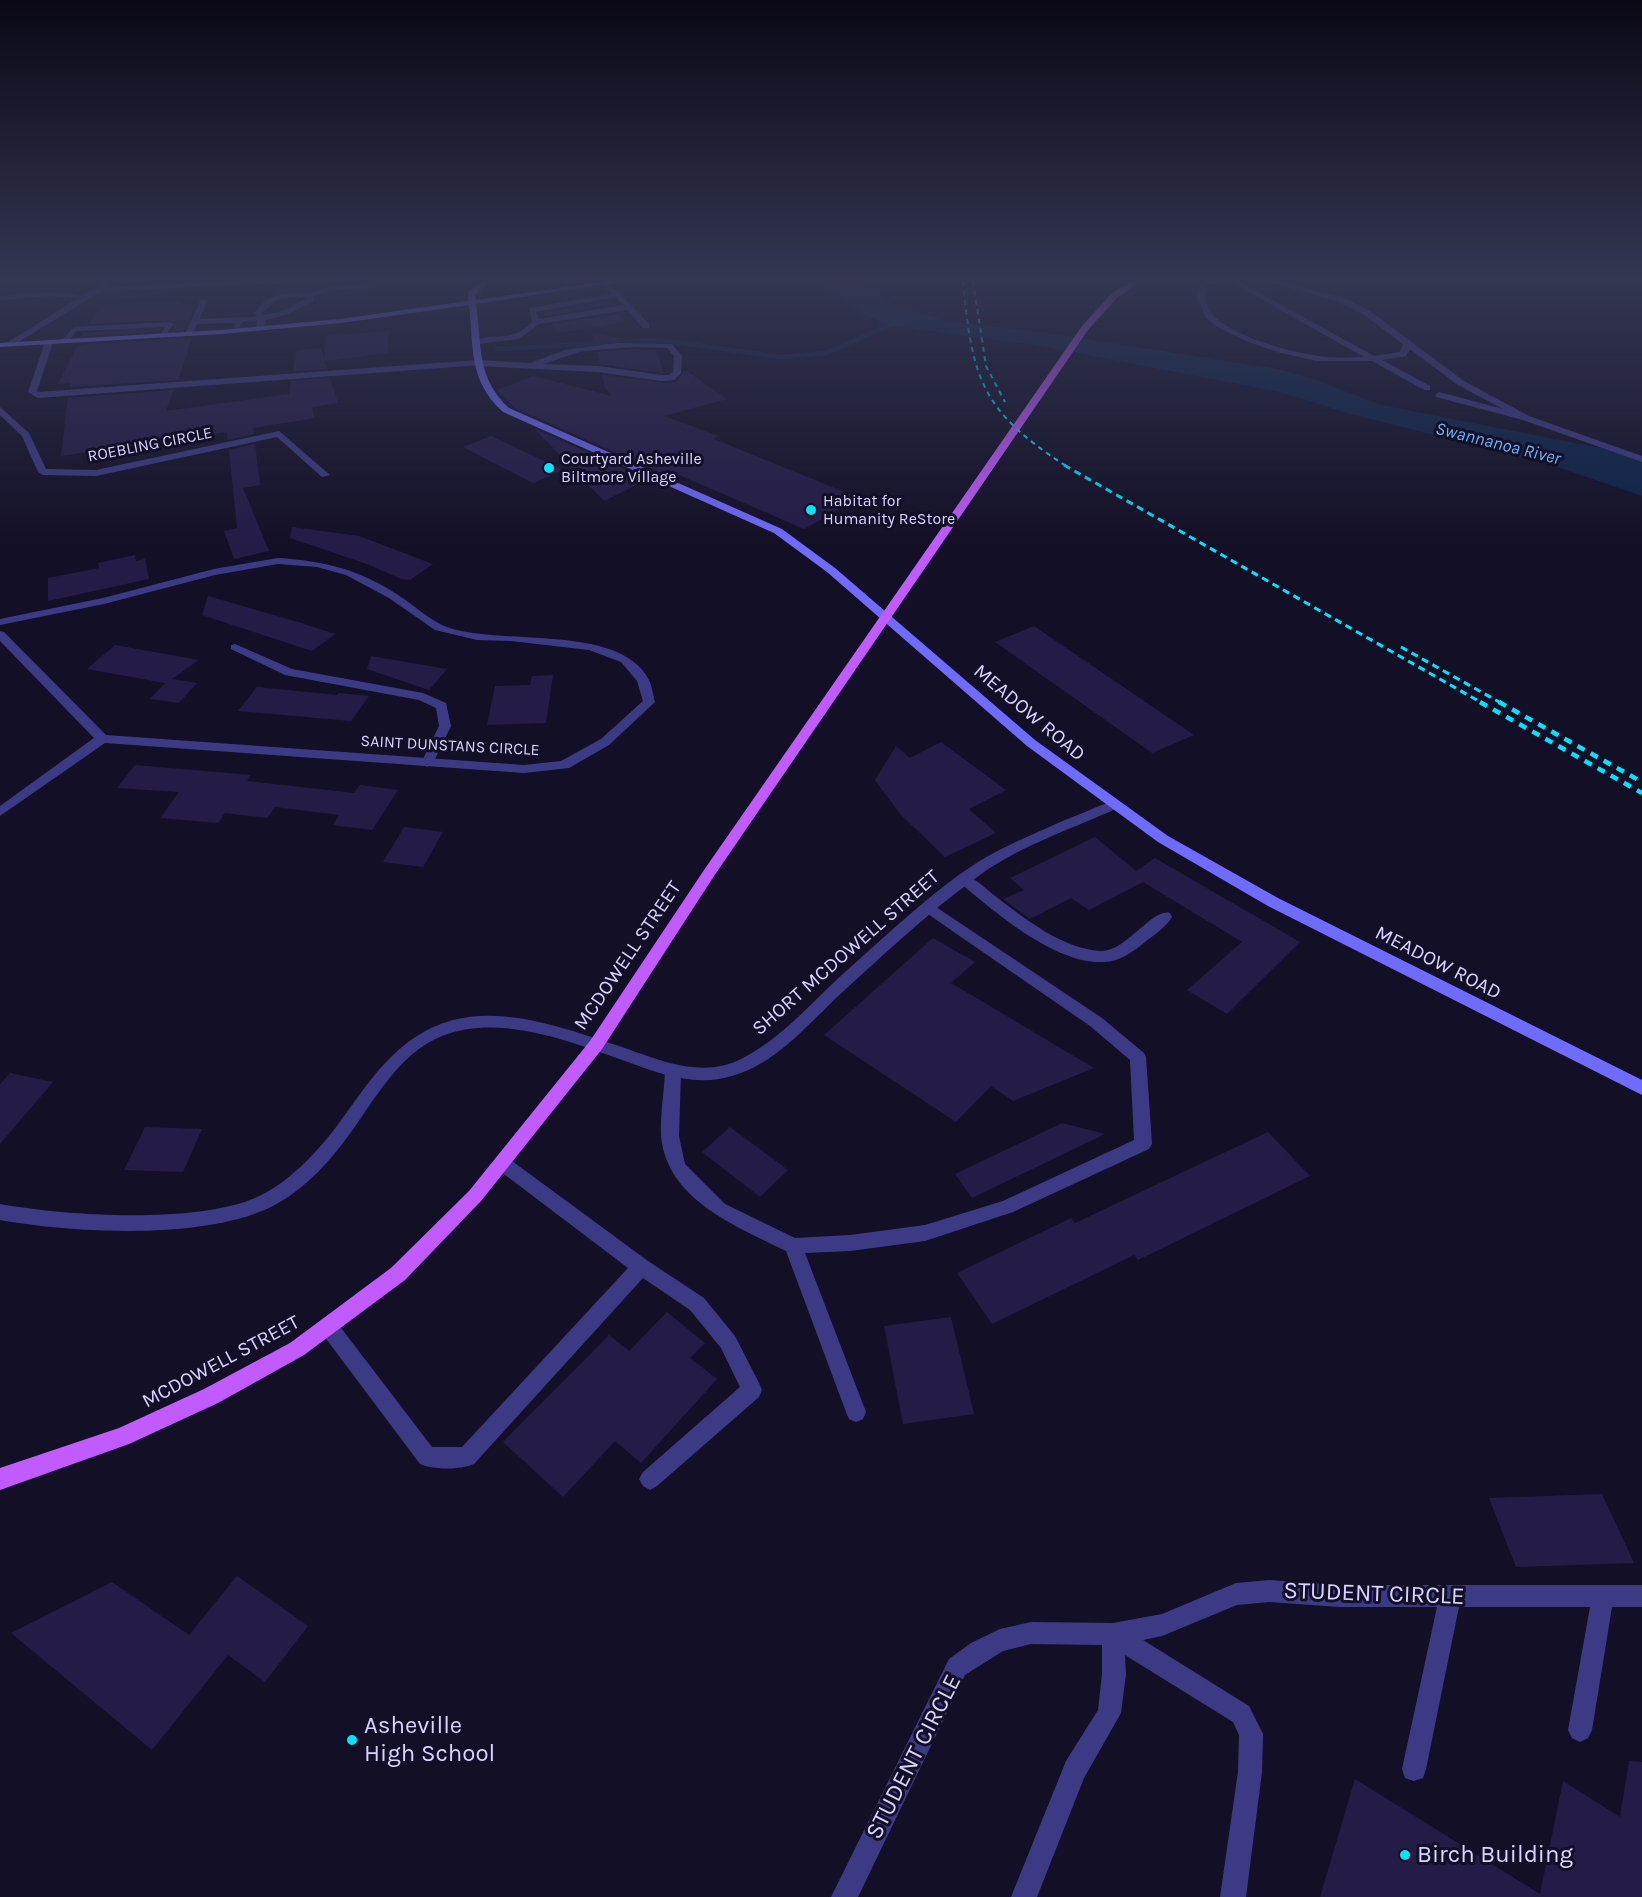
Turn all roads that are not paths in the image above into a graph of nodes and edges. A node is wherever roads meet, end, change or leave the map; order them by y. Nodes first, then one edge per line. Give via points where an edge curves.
1 (40, 370) edge
2 (388, 370) edge
3 (480, 370) edge
4 (581, 370) edge
5 (677, 370) edge
6 (1056, 370) edge
7 (1394, 370) edge
8 (1443, 370) edge
9 (1426, 388) dead end
10 (1439, 395) dead end
11 (2, 413) edge
12 (1526, 418) junction
13 (1642, 459) edge
14 (325, 475) dead end
15 (0, 622) edge
16 (0, 634) edge
17 (234, 647) dead end
18 (102, 740) junction
19 (427, 763) junction
20 (1113, 805) junction
21 (0, 812) edge
22 (965, 880) junction
23 (930, 908) junction
24 (1165, 917) dead end
25 (596, 1045) junction
26 (673, 1072) junction
27 (1642, 1088) edge
28 (502, 1163) junction
29 (0, 1212) edge
30 (793, 1246) junction
31 (641, 1267) junction
32 (328, 1326) junction
33 (856, 1412) dead end
34 (0, 1479) edge
35 (650, 1479) dead end
36 (1642, 1596) edge
37 (1450, 1597) junction
38 (1604, 1597) junction
39 (1113, 1634) junction
40 (1580, 1730) dead end
41 (1414, 1769) dead end
42 (844, 1897) edge
43 (1024, 1897) edge
44 (1233, 1897) edge

1 - 2 street via 32,392 38,395
3 - 20 main road, MEADOW ROAD via 486,391 507,410 754,519 802,547 1031,743
4 - 5 street via 671,378
6 - 25 main road, MCDOWELL STREET
7 - 9 street
8 - 12 street
10 - 12 street
11 - 14 street, ROEBLING CIRCLE via 26,435 42,472 96,473 279,435
12 - 13 street
15 - 19 street, SAINT DUNSTANS CIRCLE via 104,601 214,572 278,561 317,564 350,573 393,596 439,628 477,637 591,647 625,660 643,680 649,702 605,742 564,765 524,769
16 - 18 street
17 - 19 street via 290,672 366,685 442,706 445,726
18 - 19 street, SAINT DUNSTANS CIRCLE
18 - 21 street
20 - 22 street, SHORT MCDOWELL STREET via 1010,852
20 - 27 main road, MEADOW ROAD via 1180,850 1273,902
22 - 23 street, SHORT MCDOWELL STREET
22 - 24 street via 1008,915 1080,953 1105,957 1136,941
23 - 26 street, SHORT MCDOWELL STREET via 788,1034 755,1058 736,1069
23 - 30 street via 1096,1022 1138,1057 1143,1144 1007,1207 925,1233
25 - 26 street, SHORT MCDOWELL STREET
25 - 28 main road, MCDOWELL STREET
25 - 29 street, SHORT MCDOWELL STREET via 540,1028 504,1024 471,1024 435,1032 382,1076 333,1143 300,1177 260,1204 230,1214 140,1222 24,1218
26 - 30 street via 670,1136 677,1167 719,1209
28 - 31 street
28 - 32 main road, MCDOWELL STREET via 476,1196 398,1274
30 - 33 street
31 - 32 street via 467,1457 427,1457
31 - 35 street via 697,1304 728,1342 752,1390
32 - 34 main road, MCDOWELL STREET via 297,1349 191,1405 122,1437
36 - 38 street, STUDENT CIRCLE
37 - 38 street, STUDENT CIRCLE
37 - 39 street, STUDENT CIRCLE via 1269,1591 1236,1594 1162,1625
37 - 41 street
38 - 40 street
39 - 42 street, STUDENT CIRCLE via 1031,1633 1000,1640 957,1667
39 - 43 street via 1114,1674 1109,1713 1075,1770
39 - 44 street via 1241,1714 1251,1734 1250,1772

